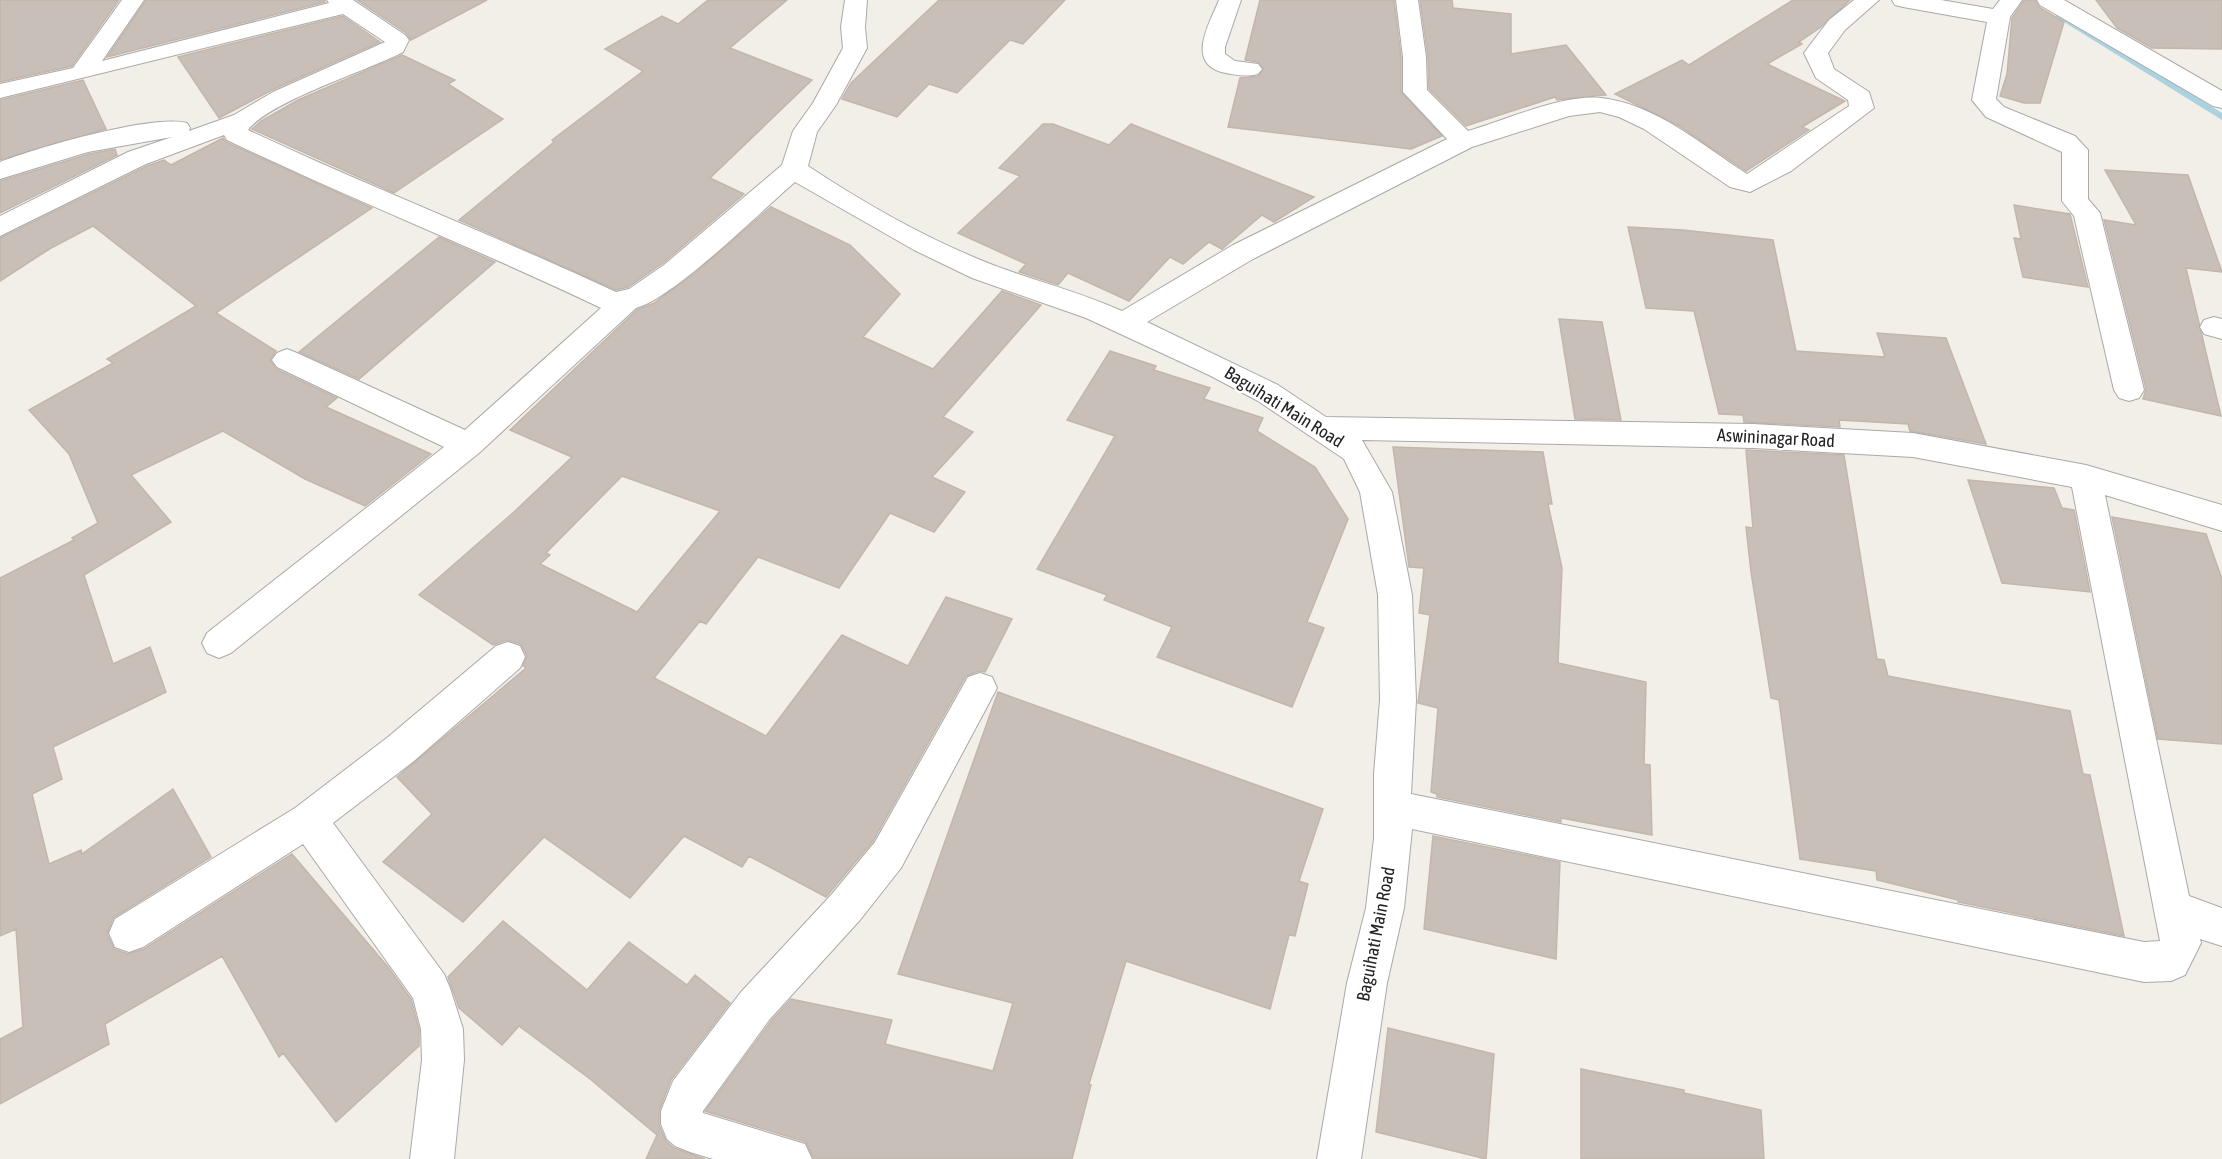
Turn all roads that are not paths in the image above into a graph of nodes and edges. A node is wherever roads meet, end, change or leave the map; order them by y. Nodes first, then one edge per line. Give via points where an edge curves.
1 (132, 0) edge
2 (856, 0) edge
3 (1230, 0) edge
4 (1407, 0) edge
5 (1868, 0) edge
6 (1902, 0) edge
7 (2048, 0) edge
8 (342, 3) edge
9 (2005, 8) edge
10 (1250, 69) dead end
11 (81, 73) junction
12 (0, 91) edge
13 (2222, 101) edge
14 (243, 120) junction
15 (1463, 141) junction
16 (794, 169) junction
17 (0, 171) edge
18 (0, 226) edge
19 (626, 302) junction
20 (1122, 324) junction
21 (287, 360) dead end
22 (2129, 390) dead end
23 (1321, 428) junction
24 (468, 445) junction
25 (2086, 477) junction
26 (2222, 518) edge
27 (219, 643) dead end
28 (508, 657) dead end
29 (980, 688) dead end
30 (1392, 808) junction
31 (308, 820) junction
32 (2172, 910) junction
33 (2222, 927) edge
34 (129, 933) dead end
35 (432, 1159) edge
36 (790, 1159) edge
37 (1339, 1159) edge

1 - 11 street
2 - 16 street via 855,48 805,131
3 - 10 street via 1213,56 1230,67
4 - 15 street via 1417,70 1415,92
5 - 15 street via 1837,26 1815,53 1824,73 1860,97 1862,108 1750,184 1739,181 1653,124 1627,111 1600,105 1566,109
6 - 9 street
7 - 13 street
8 - 11 street
8 - 14 street via 397,40 395,47 309,84
9 - 22 street via 1984,100 1995,112 2066,142 2075,150 2075,201 2086,213
11 - 12 street
14 - 17 street via 88,142
14 - 18 street via 137,158
14 - 19 street via 234,131 246,139 613,302
15 - 20 street via 1243,252
16 - 19 street via 674,272
16 - 20 street, Baguihati Main Road via 924,244 982,271
19 - 24 street
20 - 23 street, Baguihati Main Road via 1229,372
21 - 24 street
23 - 25 street, Aswininagar Road via 1753,436 1912,445
23 - 30 street, Baguihati Main Road via 1355,451 1376,492 1384,533 1395,595 1397,643
24 - 27 street
25 - 26 street, Aswininagar Road
25 - 32 street
28 - 31 street via 401,749
29 - 36 street via 888,855 846,908 755,1006 688,1096 682,1124 690,1131
30 - 32 street via 2144,962 2171,961 2181,944
30 - 37 street, Baguihati Main Road via 1393,838 1385,908 1365,993
31 - 34 street
31 - 35 street via 430,988 442,1029 443,1060
32 - 33 street

